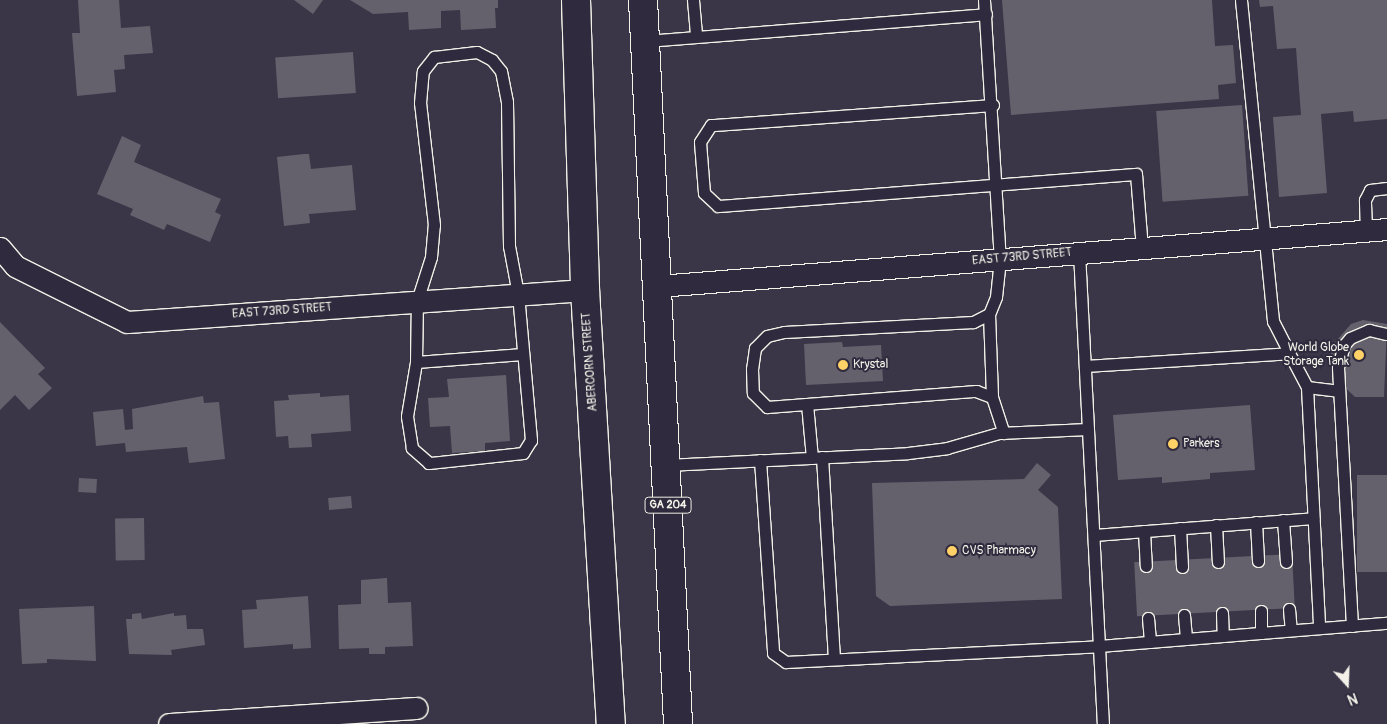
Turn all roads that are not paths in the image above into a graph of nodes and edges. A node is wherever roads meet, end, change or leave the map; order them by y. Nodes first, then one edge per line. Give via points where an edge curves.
1 (576, 0) edge
2 (643, 0) edge
3 (693, 0) edge
4 (984, 0) edge
5 (1241, 0) edge
6 (986, 14) junction
7 (696, 36) junction
8 (645, 41) junction
9 (993, 105) junction
10 (997, 184) junction
11 (1387, 188) edge
12 (1377, 230) edge
13 (1267, 238) junction
14 (0, 248) edge
15 (1142, 248) junction
16 (1079, 252) junction
17 (1000, 259) junction
18 (658, 286) junction
19 (585, 290) junction
20 (518, 294) junction
21 (417, 301) junction
22 (989, 314) junction
23 (1387, 334) edge
24 (1289, 353) junction
25 (523, 354) junction
26 (416, 362) junction
27 (1085, 366) junction
28 (1307, 387) junction
29 (1338, 391) junction
30 (992, 397) junction
31 (807, 404) junction
32 (1088, 429) junction
33 (1004, 433) junction
34 (817, 457) junction
35 (760, 460) junction
36 (666, 465) junction
37 (1313, 518) junction
38 (1283, 520) junction
39 (1256, 522) junction
40 (1216, 525) junction
41 (1180, 528) junction
42 (1144, 531) junction
43 (1094, 535) junction
44 (1218, 562) dead end
45 (1258, 562) dead end
46 (1286, 562) dead end
47 (1146, 566) dead end
48 (1182, 567) dead end
49 (1289, 609) dead end
50 (1260, 611) dead end
51 (1222, 613) dead end
52 (1184, 616) dead end
53 (1148, 618) dead end
54 (1387, 623) edge
55 (1352, 626) junction
56 (1319, 628) junction
57 (1291, 630) junction
58 (1261, 633) junction
59 (1223, 636) junction
60 (1186, 639) junction
61 (1150, 642) junction
62 (1099, 646) junction
63 (834, 659) junction
64 (416, 708) dead end
65 (170, 724) edge
66 (611, 724) edge
67 (678, 724) edge
68 (1103, 724) edge

1 - 19 main road, ABERCORN STREET
2 - 8 main road, GA 204
3 - 7 lane
4 - 6 lane
5 - 13 lane
6 - 7 lane
6 - 9 lane
7 - 8 lane
8 - 18 main road, GA 204
9 - 10 lane
9 - 10 lane via 711,125 700,142 704,193 718,206
10 - 15 lane via 1136,174
10 - 17 lane
11 - 12 lane via 1370,190 1367,195
12 - 13 street, EAST 73RD STREET
13 - 15 street, EAST 73RD STREET
13 - 24 lane via 1273,321
14 - 21 street, EAST 73RD STREET via 15,266 127,322
15 - 16 street, EAST 73RD STREET
16 - 17 street, EAST 73RD STREET
16 - 27 lane
17 - 18 street, EAST 73RD STREET
17 - 22 lane via 996,297
18 - 36 main road, GA 204
19 - 20 street, EAST 73RD STREET
19 - 66 main road, ABERCORN STREET
20 - 21 street, EAST 73RD STREET
20 - 21 lane via 509,246 507,102 501,71 492,60 477,52 434,57 423,71 420,103 434,225 431,257
20 - 25 lane
21 - 26 lane
22 - 30 lane
22 - 31 lane via 973,322 784,332 767,336 755,348 753,393 767,407
23 - 29 lane via 1369,330 1344,344 1338,367
24 - 27 lane
24 - 28 lane
25 - 26 lane
25 - 26 lane via 531,440 523,453 429,463 412,448 407,416
27 - 32 lane
28 - 29 lane
28 - 37 lane
29 - 55 lane
30 - 31 lane via 976,391
30 - 33 lane
31 - 34 lane
32 - 33 lane
32 - 43 lane
33 - 34 lane via 947,448
34 - 35 lane
34 - 63 lane
35 - 36 lane
35 - 63 lane via 772,653 786,662
36 - 67 main road, GA 204
37 - 38 lane
37 - 56 lane
38 - 39 lane
38 - 46 lane
39 - 40 lane
39 - 45 lane
40 - 41 lane
40 - 44 lane
41 - 42 lane
41 - 48 lane
42 - 43 lane
42 - 47 lane
43 - 62 lane
49 - 57 lane
50 - 58 lane
51 - 59 lane
52 - 60 lane
53 - 61 lane
54 - 55 lane
55 - 56 lane
56 - 57 lane
57 - 58 lane
58 - 59 lane
59 - 60 lane
60 - 61 lane
61 - 62 lane
62 - 63 lane
62 - 68 lane
64 - 65 street

